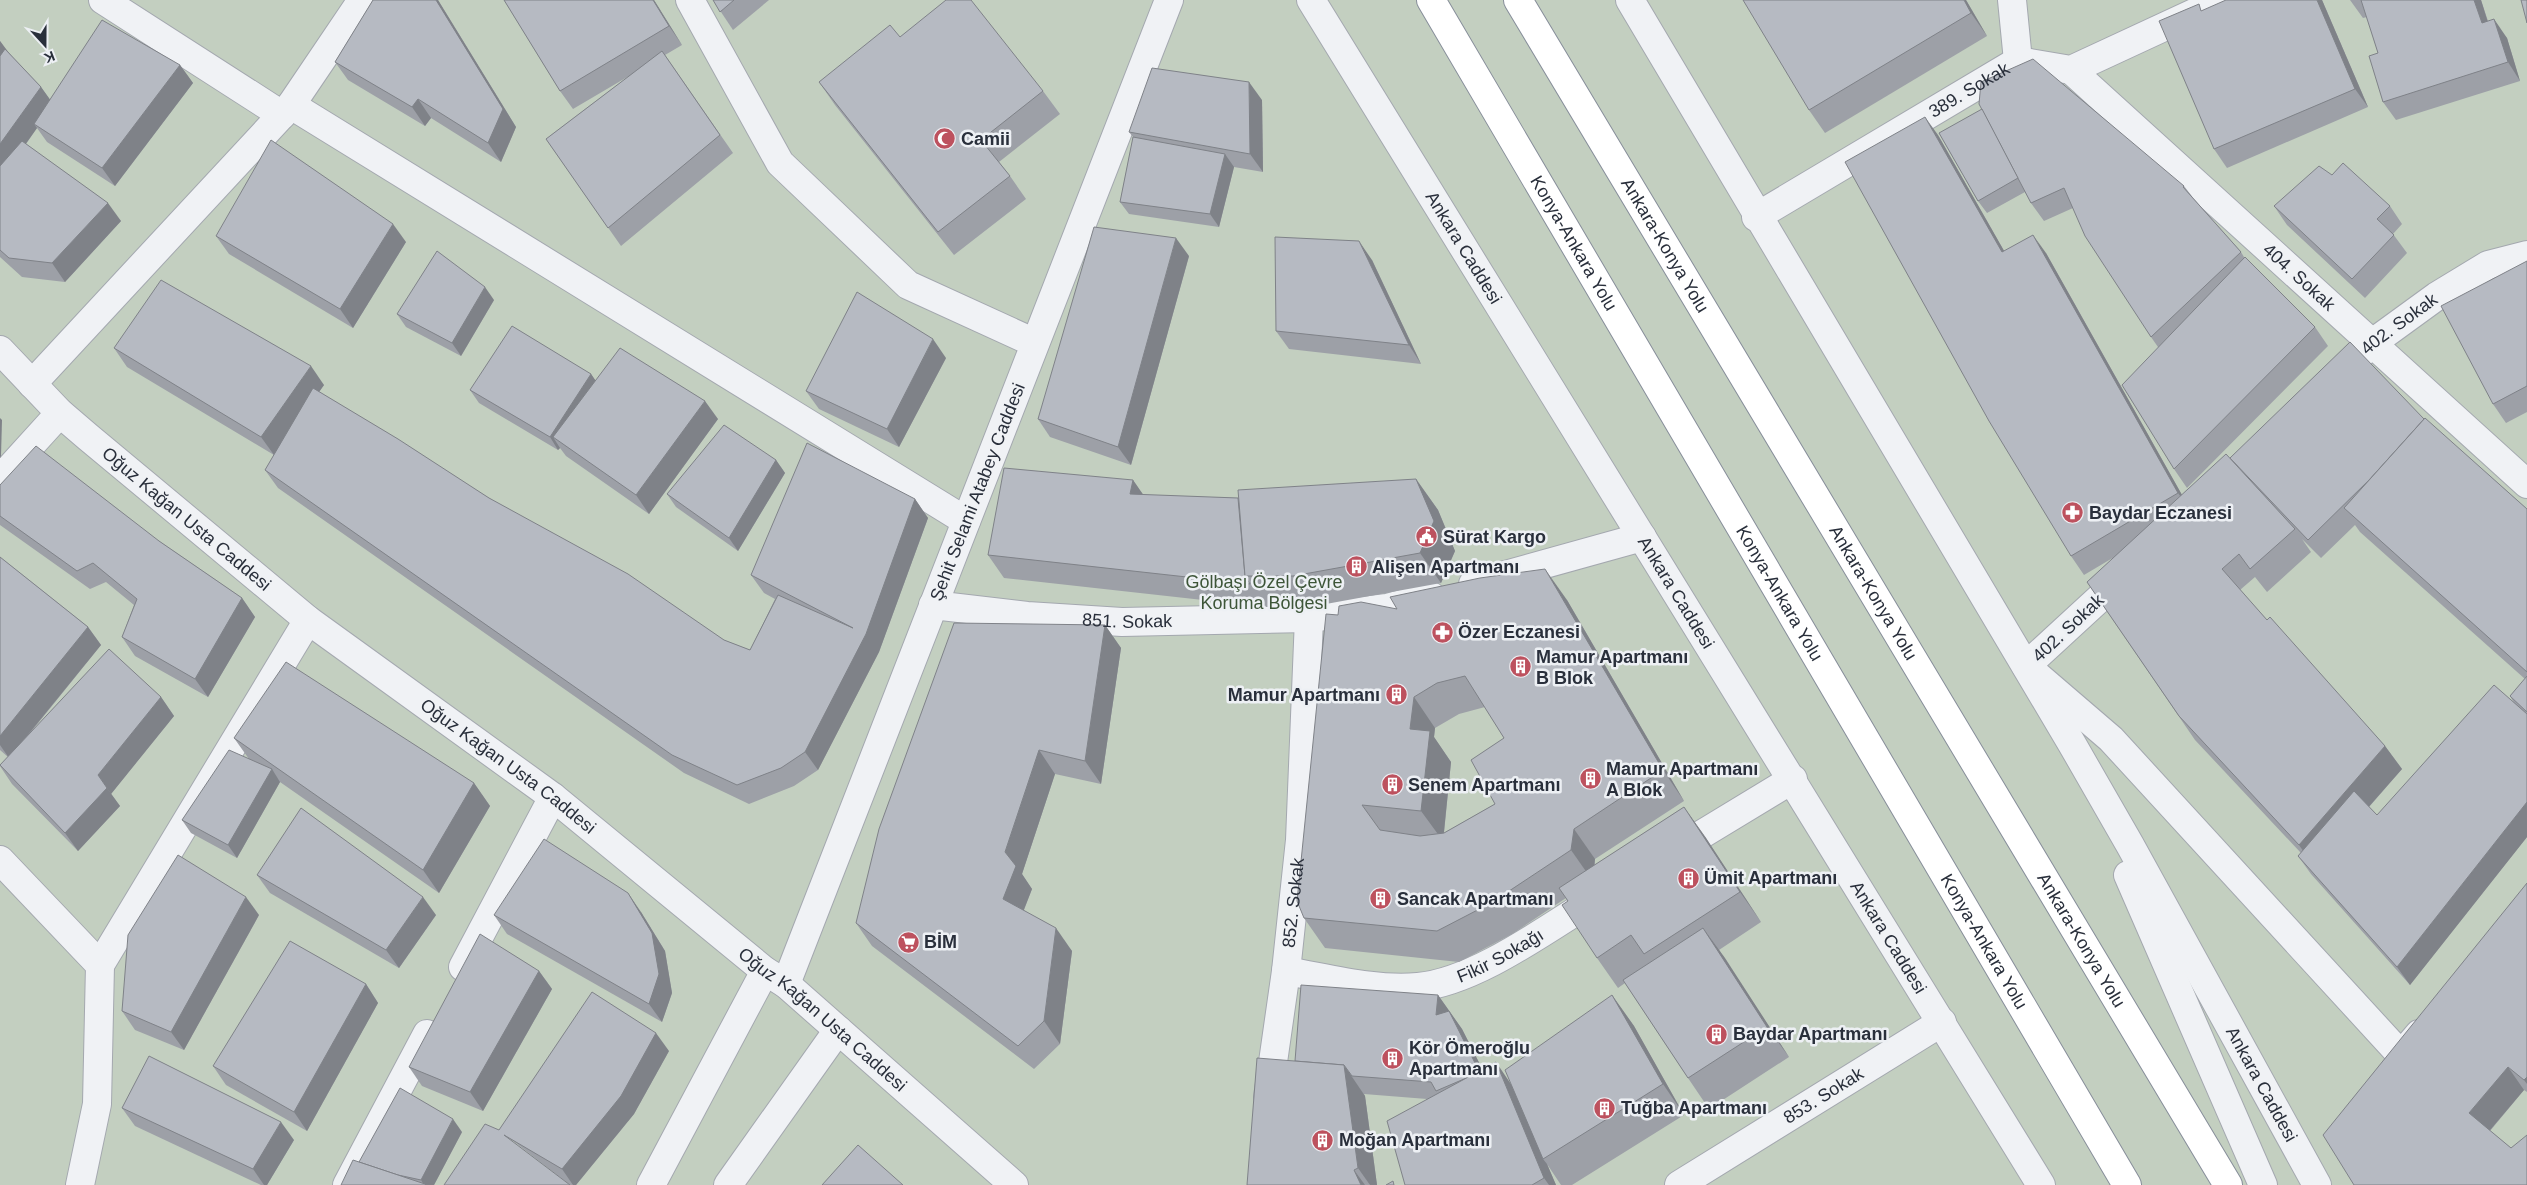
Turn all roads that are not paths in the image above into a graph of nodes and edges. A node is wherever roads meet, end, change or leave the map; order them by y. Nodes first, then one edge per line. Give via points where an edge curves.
1 (103, 0) edge
2 (362, 0) edge
3 (690, 0) edge
4 (1169, 0) edge
5 (1311, 0) edge
6 (1431, 0) edge
7 (1518, 0) edge
8 (1630, 0) edge
9 (2012, 0) edge
10 (2222, 0) edge
11 (2018, 61) junction
12 (2071, 70) junction
13 (287, 110) junction
14 (1756, 217) junction
15 (2527, 255) edge
16 (1035, 343) junction
17 (2371, 344) junction
18 (0, 350) edge
19 (32, 384) junction
20 (2314, 398) edge
21 (60, 413) junction
22 (0, 479) edge
23 (2527, 484) edge
24 (966, 521) junction
25 (1642, 537) junction
26 (2142, 559) edge
27 (933, 605) junction
28 (1309, 618) junction
29 (308, 620) junction
30 (2026, 666) junction
31 (2072, 744) junction
32 (1793, 779) junction
33 (553, 797) junction
34 (0, 860) edge
35 (1648, 867) edge
36 (1622, 882) edge
37 (100, 965) junction
38 (1286, 971) junction
39 (775, 977) junction
40 (2432, 1018) edge
41 (1942, 1022) junction
42 (838, 1030) junction
43 (1265, 1120) edge
44 (87, 1182) edge
45 (347, 1185) edge
46 (651, 1185) edge
47 (728, 1185) edge
48 (1014, 1185) edge
49 (1679, 1185) edge
50 (2041, 1185) edge
51 (2127, 1185) edge
52 (2228, 1185) edge
53 (2263, 1185) edge
54 (2317, 1185) edge

1 - 13 street
2 - 13 street
3 - 16 street via 780,163 908,285
4 - 16 street, Şehit Selami Atabey Caddesi
5 - 25 street, Ankara Caddesi
6 - 51 highway, Konya-Ankara Yolu
7 - 52 highway, Ankara-Konya Yolu
8 - 14 street, Ankara Caddesi
9 - 11 street
10 - 12 street
11 - 12 street, 389. Sokak
11 - 14 street, 389. Sokak
12 - 17 street, 404. Sokak
13 - 19 street
13 - 24 street
14 - 30 street, Ankara Caddesi
15 - 17 street, 402. Sokak via 2488,265 2437,296
16 - 24 street, Şehit Selami Atabey Caddesi
17 - 20 street, 402. Sokak
17 - 23 street, 404. Sokak
18 - 19 street, Oğuz Kağan Usta Caddesi
19 - 21 street, Oğuz Kağan Usta Caddesi
21 - 22 street
21 - 29 street, Oğuz Kağan Usta Caddesi
24 - 27 street, Şehit Selami Atabey Caddesi
25 - 28 street, 851. Sokak via 1387,608
25 - 32 street, Ankara Caddesi
26 - 30 street, 402. Sokak
27 - 28 street, 851. Sokak via 1027,616 1122,622
27 - 39 street, Şehit Selami Atabey Caddesi
28 - 38 street, 852. Sokak via 1300,840
29 - 33 street, Oğuz Kağan Usta Caddesi
29 - 37 street
30 - 31 street, Ankara Caddesi
30 - 40 street via 2111,738 2401,1055
31 - 53 street
31 - 54 street, Ankara Caddesi
32 - 35 street
32 - 41 street, Ankara Caddesi
33 - 39 street, Oğuz Kağan Usta Caddesi
33 - 45 street
34 - 37 street
36 - 38 street, Fikir Sokağı via 1474,971 1440,984 1384,987
37 - 44 street via 97,1104
38 - 43 street, 852. Sokak
39 - 42 street, Oğuz Kağan Usta Caddesi
39 - 46 street, Şehit Selami Atabey Caddesi
41 - 49 street, 853. Sokak
41 - 50 street, Ankara Caddesi
42 - 47 street
42 - 48 street, Oğuz Kağan Usta Caddesi

